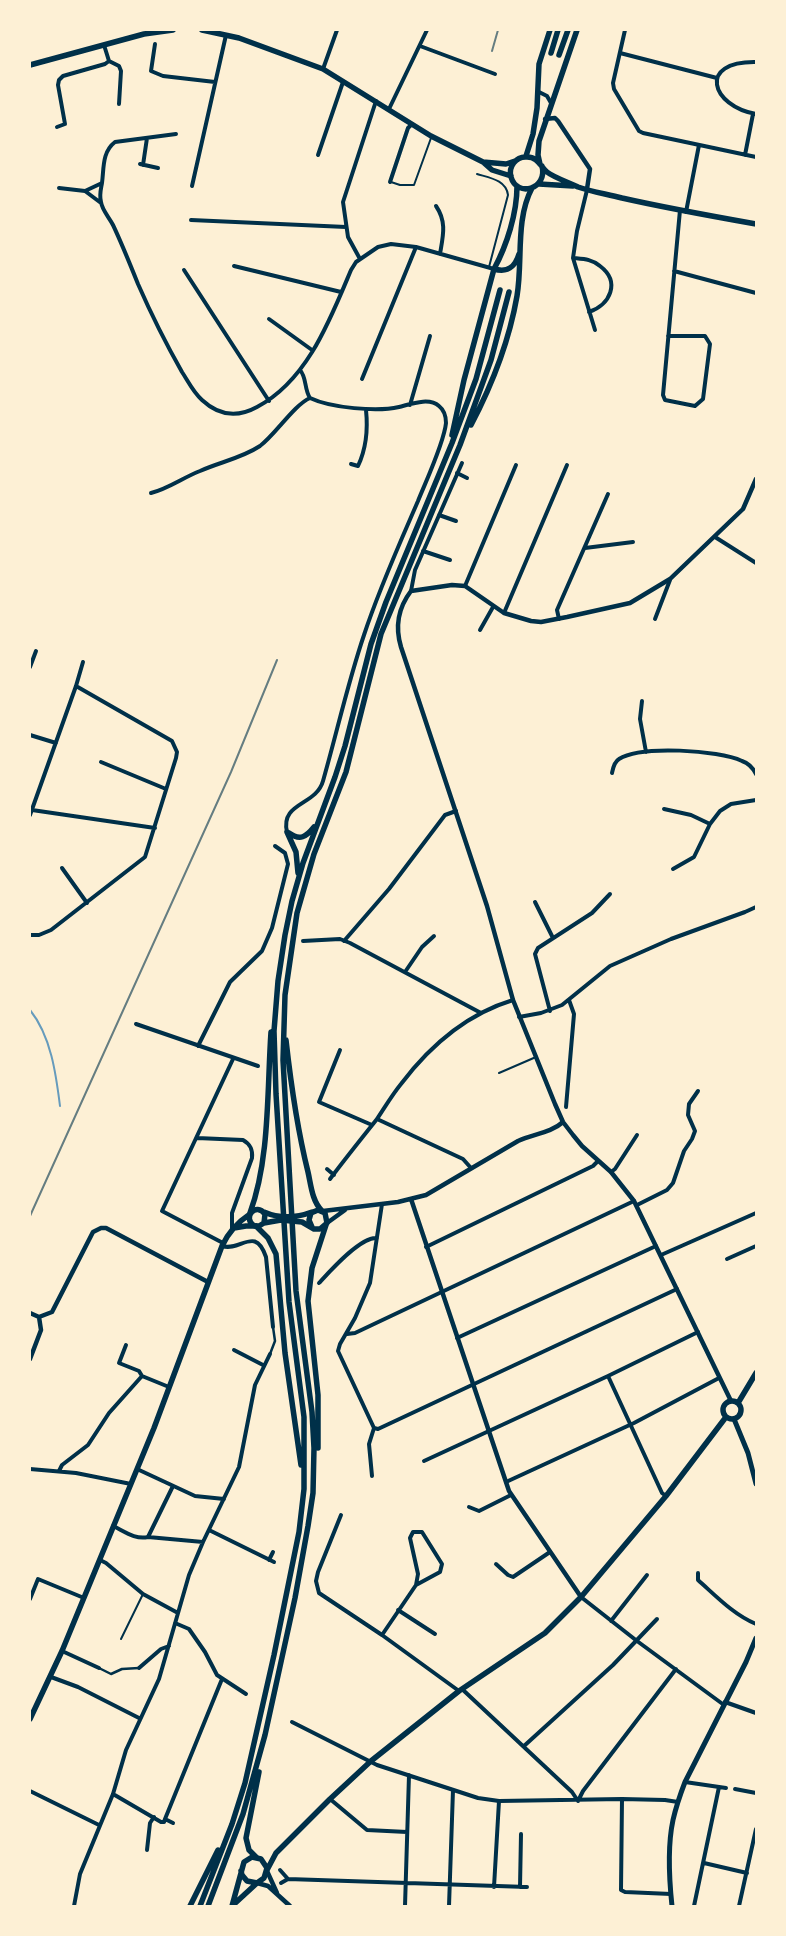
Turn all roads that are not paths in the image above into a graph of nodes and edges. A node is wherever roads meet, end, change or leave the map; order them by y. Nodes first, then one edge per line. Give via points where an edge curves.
1 (172, 30) edge
2 (202, 30) edge
3 (337, 30) edge
4 (427, 30) edge
5 (550, 30) edge
6 (558, 30) edge
7 (568, 30) edge
8 (577, 30) edge
9 (625, 30) edge
10 (226, 34) junction
11 (155, 44) dead end
12 (104, 45) junction
13 (420, 46) junction
14 (551, 53) dead end
15 (620, 53) junction
16 (559, 55) dead end
17 (109, 61) junction
18 (756, 62) edge
19 (30, 66) edge
20 (323, 69) junction
21 (495, 74) dead end
22 (718, 78) junction
23 (215, 82) junction
24 (343, 82) junction
25 (539, 92) junction
26 (376, 101) junction
27 (119, 104) dead end
28 (551, 104) junction
29 (390, 110) junction
30 (755, 114) edge
31 (545, 119) junction
32 (412, 123) junction
33 (57, 127) dead end
34 (176, 134) dead end
35 (431, 136) junction
36 (147, 138) junction
37 (700, 145) junction
38 (318, 155) dead end
39 (745, 155) junction
40 (526, 156) junction
41 (756, 157) edge
42 (515, 161) junction
43 (483, 162) junction
44 (541, 165) junction
45 (158, 168) dead end
46 (477, 174) dead end
47 (511, 176) junction
48 (390, 182) joint
49 (102, 183) junction
50 (539, 184) junction
51 (192, 186) dead end
52 (517, 186) junction
53 (578, 187) junction
54 (59, 188) dead end
55 (532, 188) junction
56 (587, 190) junction
57 (85, 191) junction
58 (101, 204) junction
59 (436, 206) dead end
60 (683, 211) junction
61 (191, 220) dead end
62 (756, 224) edge
63 (346, 227) junction
64 (521, 244) junction
65 (416, 247) junction
66 (440, 254) junction
67 (573, 258) junction
68 (360, 259) junction
69 (234, 266) dead end
70 (492, 268) junction
71 (184, 270) dead end
72 (674, 271) junction
73 (500, 290) dead end
74 (341, 292) junction
75 (509, 292) dead end
76 (756, 294) edge
77 (589, 312) junction
78 (269, 319) dead end
79 (595, 330) dead end
80 (668, 336) junction
81 (424, 339) dead end
82 (312, 350) junction
83 (300, 370) junction
84 (362, 379) dead end
85 (310, 398) junction
86 (269, 401) junction
87 (410, 405) junction
88 (366, 410) junction
89 (460, 445) junction
90 (447, 454) junction
91 (462, 463) dead end
92 (516, 465) dead end
93 (567, 465) dead end
94 (353, 472) dead end
95 (457, 474) junction
96 (468, 478) dead end
97 (756, 480) edge
98 (151, 493) dead end
99 (608, 494) dead end
100 (439, 515) junction
101 (456, 521) dead end
102 (714, 537) junction
103 (632, 542) dead end
104 (585, 548) junction
105 (423, 551) junction
106 (450, 560) dead end
107 (756, 563) edge
108 (670, 579) junction
109 (465, 586) junction
110 (411, 591) junction
111 (493, 607) junction
112 (504, 613) junction
113 (559, 619) junction
114 (655, 619) dead end
115 (480, 630) dead end
116 (34, 653) edge
117 (83, 662) dead end
118 (30, 667) edge
119 (76, 686) junction
120 (642, 701) dead end
121 (30, 735) edge
122 (56, 743) junction
123 (646, 752) junction
124 (101, 762) dead end
125 (612, 773) dead end
126 (756, 774) edge
127 (166, 789) junction
128 (756, 800) edge
129 (664, 809) dead end
130 (32, 810) junction
131 (456, 811) junction
132 (30, 815) edge
133 (319, 821) junction
134 (710, 824) junction
135 (155, 828) junction
136 (287, 832) junction
137 (275, 846) dead end
138 (62, 868) dead end
139 (673, 870) dead end
140 (298, 882) junction
141 (610, 894) dead end
142 (606, 900) junction
143 (535, 902) dead end
144 (89, 903) junction
145 (611, 903) dead end
146 (756, 907) edge
147 (546, 908) dead end
148 (540, 912) junction
149 (30, 936) edge
150 (434, 936) dead end
151 (553, 938) junction
152 (344, 940) junction
153 (429, 940) junction
154 (303, 941) dead end
155 (434, 945) dead end
156 (405, 972) junction
157 (279, 976) junction
158 (512, 1000) junction
159 (569, 1000) junction
160 (550, 1011) junction
161 (481, 1012) junction
162 (519, 1017) junction
163 (284, 1018) junction
164 (136, 1024) dead end
165 (198, 1046) junction
166 (340, 1050) dead end
167 (536, 1057) junction
168 (233, 1058) junction
169 (258, 1066) dead end
170 (499, 1073) dead end
171 (698, 1092) dead end
172 (566, 1107) dead end
173 (377, 1119) junction
174 (563, 1122) junction
175 (372, 1125) junction
176 (637, 1135) dead end
177 (197, 1138) junction
178 (598, 1160) junction
179 (470, 1168) junction
180 (327, 1169) dead end
181 (611, 1172) junction
182 (334, 1175) junction
183 (330, 1179) dead end
184 (410, 1199) junction
185 (636, 1203) junction
186 (382, 1204) junction
187 (346, 1209) junction
188 (314, 1211) junction
189 (323, 1211) junction
190 (264, 1212) junction
191 (250, 1213) junction
192 (756, 1213) edge
193 (277, 1218) junction
194 (298, 1219) junction
195 (264, 1223) junction
196 (327, 1224) junction
197 (256, 1226) junction
198 (312, 1227) junction
199 (233, 1229) junction
200 (377, 1238) junction
201 (222, 1245) junction
202 (656, 1246) junction
203 (426, 1247) junction
204 (756, 1248) edge
205 (661, 1255) junction
206 (733, 1256) junction
207 (727, 1259) dead end
208 (735, 1261) dead end
209 (328, 1264) dead end
210 (332, 1269) junction
211 (261, 1270) dead end
212 (267, 1270) junction
213 (208, 1282) junction
214 (319, 1283) dead end
215 (677, 1289) junction
216 (442, 1292) junction
217 (30, 1312) edge
218 (39, 1316) junction
219 (273, 1327) joint
220 (698, 1332) junction
221 (347, 1334) junction
222 (457, 1338) junction
223 (126, 1345) dead end
224 (234, 1350) dead end
225 (270, 1354) joint
226 (30, 1359) edge
227 (263, 1365) junction
228 (756, 1373) edge
229 (142, 1376) junction
230 (608, 1376) junction
231 (719, 1378) junction
232 (472, 1385) junction
233 (169, 1388) junction
234 (731, 1401) junction
235 (738, 1403) junction
236 (726, 1418) junction
237 (734, 1419) junction
238 (631, 1424) junction
239 (374, 1428) junction
240 (489, 1432) junction
241 (424, 1461) dead end
242 (30, 1469) edge
243 (137, 1469) junction
244 (372, 1470) junction
245 (59, 1471) junction
246 (365, 1471) dead end
247 (372, 1476) dead end
248 (506, 1482) junction
249 (131, 1484) junction
250 (756, 1484) edge
251 (173, 1486) junction
252 (313, 1493) junction
253 (512, 1495) junction
254 (666, 1496) junction
255 (224, 1499) junction
256 (469, 1507) dead end
257 (341, 1515) dead end
258 (300, 1522) junction
259 (113, 1526) junction
260 (210, 1530) junction
261 (148, 1537) junction
262 (202, 1542) junction
263 (273, 1552) dead end
264 (550, 1552) junction
265 (100, 1560) junction
266 (269, 1560) junction
267 (274, 1562) dead end
268 (496, 1564) dead end
269 (698, 1573) dead end
270 (647, 1575) dead end
271 (416, 1585) junction
272 (143, 1594) junction
273 (581, 1597) junction
274 (84, 1598) junction
275 (30, 1599) edge
276 (398, 1610) junction
277 (178, 1613) junction
278 (657, 1619) dead end
279 (611, 1621) junction
280 (175, 1623) junction
281 (756, 1624) edge
282 (435, 1634) dead end
283 (382, 1635) junction
284 (121, 1638) dead end
285 (756, 1638) edge
286 (637, 1642) junction
287 (169, 1646) junction
288 (62, 1651) junction
289 (99, 1668) joint
290 (139, 1668) joint
291 (676, 1669) junction
292 (51, 1677) junction
293 (222, 1679) junction
294 (461, 1690) junction
295 (246, 1694) dead end
296 (724, 1703) junction
297 (756, 1713) edge
298 (140, 1718) junction
299 (30, 1719) edge
300 (292, 1722) dead end
301 (265, 1735) junction
302 (524, 1746) junction
303 (371, 1761) junction
304 (409, 1775) junction
305 (685, 1782) junction
306 (719, 1787) junction
307 (726, 1788) joint
308 (734, 1789) joint
309 (453, 1790) junction
310 (30, 1791) edge
311 (756, 1793) edge
312 (113, 1794) junction
313 (330, 1799) junction
314 (622, 1799) junction
315 (499, 1801) junction
316 (578, 1801) junction
317 (678, 1802) junction
318 (234, 1816) junction
319 (154, 1817) junction
320 (165, 1819) junction
321 (173, 1823) dead end
322 (100, 1826) junction
323 (756, 1830) edge
324 (407, 1832) junction
325 (521, 1834) dead end
326 (147, 1850) dead end
327 (276, 1853) junction
328 (257, 1857) junction
329 (704, 1863) junction
330 (241, 1870) junction
331 (267, 1870) junction
332 (280, 1870) dead end
333 (747, 1872) junction
334 (288, 1879) junction
335 (257, 1883) junction
336 (281, 1883) dead end
337 (405, 1884) junction
338 (450, 1886) junction
339 (494, 1887) junction
340 (520, 1887) junction
341 (527, 1887) dead end
342 (277, 1894) junction
343 (671, 1894) junction
344 (74, 1906) edge
345 (190, 1906) edge
346 (200, 1906) edge
347 (208, 1906) edge
348 (232, 1906) edge
349 (290, 1906) edge
350 (405, 1906) edge
351 (449, 1906) edge
352 (672, 1906) edge
353 (694, 1906) edge
354 (739, 1906) edge

1 - 12 main road
2 - 10 main road
3 - 20 street
4 - 13 street
5 - 25 main road via 539,64
6 - 14 main road
7 - 16 main road
8 - 28 main road
9 - 15 street
10 - 20 main road
10 - 23 street
11 - 23 street via 151,71 163,76
12 - 17 street
12 - 19 main road
13 - 21 street
13 - 29 street
15 - 22 street
15 - 37 street via 614,89 639,130
17 - 27 street via 119,66 121,71
17 - 33 street via 59,80 65,124
18 - 22 street via 726,66
20 - 24 main road
22 - 30 street via 717,85 723,96 739,109
23 - 51 street
24 - 26 main road
24 - 38 street
25 - 28 street via 547,96
25 - 40 main road
26 - 29 main road
26 - 63 street via 343,202
28 - 31 main road
29 - 32 main road
30 - 39 street
31 - 44 main road via 539,142
31 - 56 street via 555,118 558,121 590,170
32 - 35 main road
32 - 48 street
34 - 36 street
35 - 43 main road
35 - 48 lane via 414,185
36 - 45 street via 141,165
36 - 49 street via 115,142 109,147
37 - 39 street
37 - 60 street
39 - 41 street
40 - 42 main road
40 - 44 main road via 535,158
42 - 43 main road via 506,164
42 - 47 main road
43 - 47 main road via 492,170
44 - 50 main road
44 - 53 main road via 547,172
46 - 70 lane via 501,182 508,195
47 - 52 main road
49 - 57 street
49 - 58 street
50 - 53 main road
50 - 55 main road
52 - 55 main road
52 - 70 main road via 509,230 500,259
53 - 56 main road
54 - 57 street
55 - 64 main road via 523,210
56 - 60 main road
56 - 67 street
57 - 58 street
58 - 86 street via 160,335 201,400 224,414 234,415
59 - 66 street via 445,228
60 - 62 main road
60 - 72 street
61 - 63 street
63 - 68 street via 352,247
64 - 70 main road via 512,267 500,271
64 - 89 main road via 517,297 502,354 479,410
65 - 66 street
65 - 68 street via 391,244 378,247
65 - 84 street
66 - 70 street
67 - 77 street
67 - 77 street via 596,263 611,280 608,298 598,309
68 - 74 street
69 - 74 street
70 - 90 main road
71 - 86 street
72 - 76 street
72 - 80 street
73 - 90 main road via 479,369
74 - 82 street
75 - 89 main road via 491,360
77 - 79 street
78 - 82 street
80 - 80 street via 662,395 665,400 695,406 703,399 710,344 705,336
81 - 87 street via 430,338
82 - 83 street
83 - 85 street
83 - 86 street
85 - 88 street
85 - 98 street via 262,445
87 - 88 street
87 - 136 street via 423,402 442,407 446,421 443,435 363,637 320,788 312,798 290,812 286,821
88 - 94 street via 364,451 358,466 353,465
89 - 163 main road via 381,634 346,772 314,854 297,913
90 - 133 main road via 368,653 345,746
91 - 95 street
92 - 109 street
93 - 112 street
95 - 96 street
95 - 100 street
97 - 102 street via 743,509
99 - 104 street
100 - 101 street
100 - 105 street
102 - 107 street
102 - 108 street
103 - 104 street
104 - 113 street via 557,610
105 - 106 street
105 - 110 street
108 - 113 street via 630,603
108 - 114 street
109 - 110 street
109 - 111 street
110 - 131 street via 399,613 401,648
111 - 112 street
111 - 115 street
112 - 113 street via 530,621
116 - 118 street
117 - 119 street
119 - 122 street
119 - 127 street via 172,741 177,752
120 - 123 street via 640,719
121 - 122 street
122 - 130 street
123 - 125 street via 618,759
123 - 126 street via 700,752 740,760 753,768
124 - 127 street
127 - 135 street
128 - 134 street via 731,804 720,811
129 - 134 street via 691,815
130 - 132 street
130 - 135 street
131 - 152 street via 445,815 389,889
131 - 158 street via 487,906
133 - 136 main road via 302,838
133 - 140 main road
134 - 139 street via 694,857
135 - 144 street via 145,858
136 - 140 main road via 296,852
137 - 165 street via 285,853 288,864 272,928 262,951 224,991
138 - 144 street
140 - 157 main road via 284,936
141 - 142 street
142 - 145 street
142 - 151 street
143 - 148 street
144 - 149 street via 48,932
146 - 159 street via 610,966
147 - 148 street
148 - 151 street
150 - 153 street
151 - 160 street via 535,954
152 - 154 street
152 - 156 street
153 - 155 street
153 - 156 street
156 - 161 street
157 - 191 main road via 272,1019 264,1149
157 - 258 main road via 274,1031 280,1165 288,1302 304,1417 304,1489
158 - 161 street
158 - 162 street
159 - 160 street
159 - 172 street via 574,1014
160 - 162 street
161 - 173 street via 448,1035 418,1063
162 - 167 street
163 - 189 main road via 298,1130 314,1196
163 - 252 main road via 283,1068 294,1266 312,1412
164 - 165 street
165 - 168 street
166 - 175 street via 320,1102
167 - 170 lane
167 - 174 street
168 - 169 street
168 - 177 street
171 - 185 street via 689,1104 688,1115 695,1131 673,1183 667,1190
173 - 175 street
173 - 179 street via 463,1159
174 - 178 street
174 - 179 street via 555,1129 530,1135
175 - 182 street
176 - 181 street
177 - 199 street via 242,1140 252,1149 252,1158 232,1213
177 - 201 street via 162,1211
178 - 181 street
178 - 203 street via 593,1166
179 - 184 street via 431,1192
180 - 182 street
181 - 185 street
182 - 183 street
184 - 186 street
184 - 203 street
185 - 202 street
185 - 216 street
186 - 187 street
186 - 200 street
187 - 189 street
187 - 196 street
188 - 189 main road
188 - 194 main road
188 - 198 main road via 308,1219
189 - 196 main road
190 - 191 main road via 256,1209
190 - 193 main road
190 - 195 main road
191 - 197 main road via 249,1220
191 - 199 main road
192 - 205 street
193 - 194 main road
193 - 195 main road
194 - 198 main road
195 - 197 main road
196 - 198 main road via 318,1229
196 - 252 main road via 316,1252 308,1301 318,1395
197 - 199 main road
197 - 258 main road via 268,1238 276,1254 285,1353 301,1458
199 - 201 main road
200 - 210 street via 370,1238
200 - 221 street via 370,1283
201 - 212 street via 231,1248 254,1241 261,1246 266,1257
201 - 213 main road
202 - 205 street
202 - 222 street
203 - 216 street
204 - 206 street
205 - 215 street
206 - 207 street
206 - 208 street
209 - 210 street
210 - 214 street
211 - 212 street
212 - 219 street
213 - 218 street via 101,1228 94,1232 52,1312
213 - 233 main road
215 - 220 street
215 - 232 street
216 - 221 street
216 - 222 street
217 - 218 street
218 - 226 street via 41,1330
219 - 225 street via 275,1341
220 - 230 street
220 - 231 street
221 - 239 street via 340,1344 339,1354
222 - 232 street
223 - 229 street via 119,1363
224 - 227 street
225 - 227 street
227 - 255 street via 254,1385 239,1467
228 - 235 main road
229 - 233 street
229 - 245 street via 109,1412 88,1445 62,1464
230 - 238 street
230 - 240 street
231 - 234 street
231 - 238 street
232 - 239 street
232 - 240 street
233 - 243 main road
234 - 235 main road
234 - 236 main road via 723,1408
235 - 237 main road via 741,1413
236 - 237 main road
236 - 254 main road
237 - 250 main road
238 - 248 street
238 - 254 street
239 - 244 street via 369,1444
240 - 241 street
240 - 248 street
242 - 245 street
243 - 249 main road
243 - 251 street
244 - 246 street
244 - 247 street
245 - 249 street
248 - 253 street
249 - 259 main road
251 - 255 street via 195,1496
251 - 261 street
252 - 301 main road
253 - 256 street via 479,1511
253 - 264 street
254 - 273 main road
255 - 260 street
257 - 283 street via 320,1564 317,1588 331,1602
258 - 318 main road via 258,1729
259 - 261 street via 136,1537
259 - 265 main road
260 - 262 street
260 - 266 street
261 - 262 street
262 - 277 street
263 - 266 street
264 - 268 street via 513,1577
264 - 273 street
265 - 272 street
265 - 274 main road
266 - 267 street
269 - 281 street via 698,1580 714,1595 744,1620
270 - 279 street
271 - 271 street via 418,1574 410,1538 413,1532 422,1532 442,1564 440,1572
271 - 276 street
272 - 277 street
272 - 284 lane
273 - 279 street
273 - 294 main road via 545,1633
274 - 275 street via 38,1579
274 - 288 main road
276 - 282 street
276 - 283 street
277 - 280 street
278 - 286 street
279 - 286 street
280 - 287 street
280 - 293 street via 189,1629
283 - 294 street
285 - 296 main road
286 - 291 street
286 - 302 street
287 - 290 street
287 - 298 street
288 - 289 street
288 - 292 main road
289 - 290 street via 111,1674 122,1668
291 - 296 street
291 - 316 street
292 - 298 street
292 - 299 main road
293 - 295 street
293 - 320 street
294 - 302 street
294 - 303 main road
296 - 297 street
296 - 305 main road
298 - 312 street
300 - 303 street
301 - 328 main road via 246,1838 249,1850
301 - 347 main road via 243,1814
302 - 316 street
303 - 304 street
303 - 313 main road
304 - 309 street
304 - 324 street
305 - 306 street
305 - 317 main road
306 - 307 street
306 - 329 street
307 - 308 street
308 - 311 street
309 - 315 street
309 - 338 street
310 - 322 street
312 - 319 street
312 - 322 street
313 - 324 street via 367,1830
313 - 327 main road
314 - 316 street
314 - 317 street
314 - 343 street via 621,1890
315 - 316 street
315 - 339 street
317 - 343 main road via 669,1843
318 - 345 main road
318 - 346 main road
319 - 320 street via 161,1822
319 - 326 street via 150,1822
320 - 321 street
322 - 344 street via 80,1874
323 - 333 street
324 - 337 street
325 - 340 street
327 - 328 main road
327 - 331 main road
328 - 330 main road via 245,1860
328 - 331 main road
329 - 333 street
329 - 353 street
330 - 335 main road via 247,1881
330 - 348 main road
331 - 335 main road
331 - 342 street
332 - 334 street
333 - 354 street
334 - 336 street
334 - 337 street
335 - 342 street via 268,1886
335 - 348 main road
337 - 338 street
337 - 350 street
338 - 339 street
338 - 351 street
339 - 340 street
340 - 341 street
342 - 349 street
343 - 352 main road

